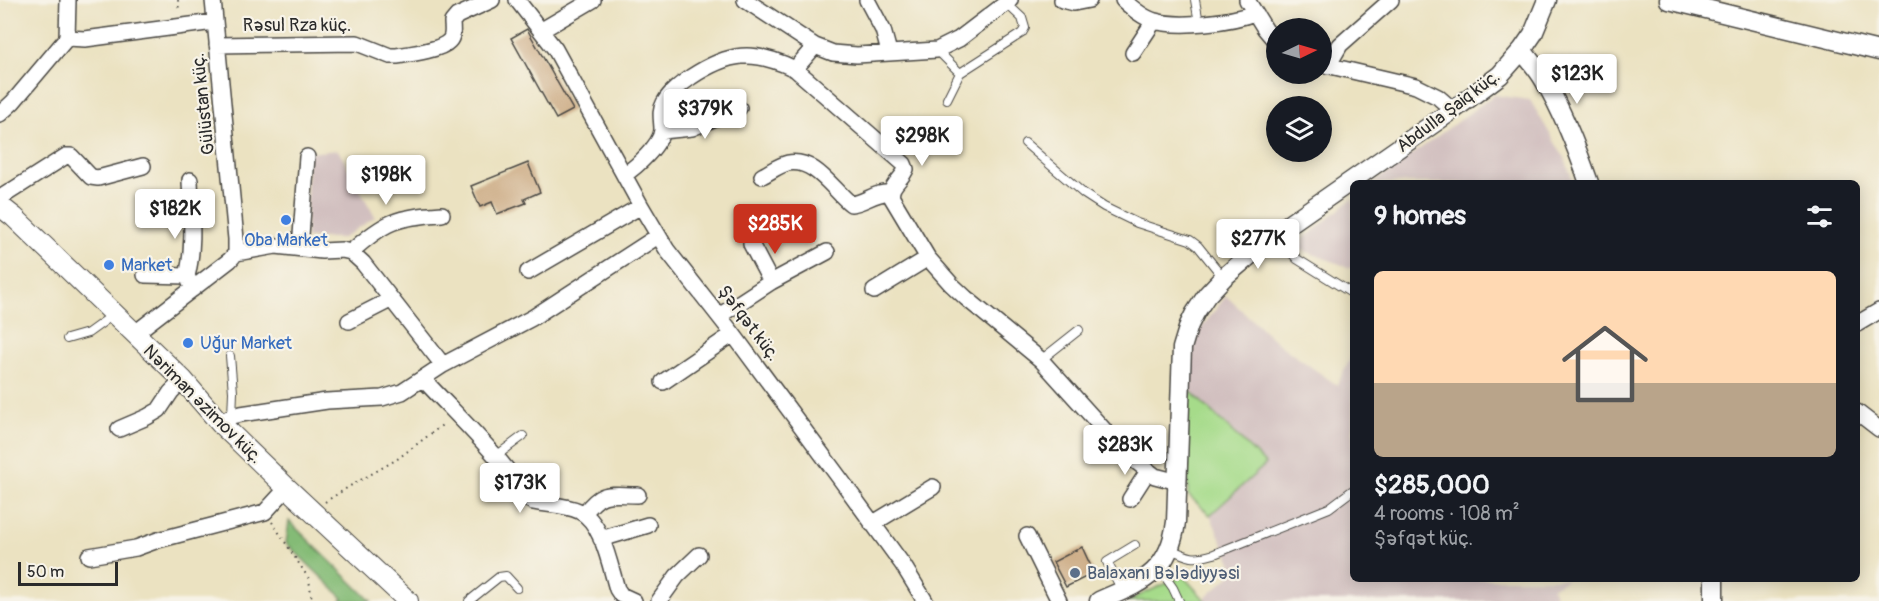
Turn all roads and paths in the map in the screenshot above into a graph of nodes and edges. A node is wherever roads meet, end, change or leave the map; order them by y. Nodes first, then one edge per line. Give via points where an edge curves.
1 (68, 0) edge
2 (213, 0) edge
3 (492, 0) edge
4 (517, 0) edge
5 (593, 0) edge
6 (745, 0) edge
7 (867, 0) edge
8 (1062, 0) edge
9 (1089, 0) edge
10 (1123, 0) edge
11 (1195, 0) edge
12 (1390, 0) edge
13 (1547, 0) edge
14 (1669, 0) edge
15 (1008, 2) edge
16 (1251, 6) edge
17 (1154, 21) junction
18 (214, 22) junction
19 (1199, 22) junction
20 (1266, 28) edge
21 (542, 30) junction
22 (67, 38) junction
23 (217, 45) junction
24 (815, 46) junction
25 (937, 50) junction
26 (1522, 50) junction
27 (1879, 51) edge
28 (889, 52) junction
29 (1133, 53) dead end
30 (1332, 56) edge
31 (1332, 67) edge
32 (795, 69) junction
33 (960, 73) junction
34 (946, 99) dead end
35 (739, 108) dead end
36 (1453, 110) junction
37 (0, 114) edge
38 (662, 131) junction
39 (1025, 143) dead end
40 (307, 157) dead end
41 (143, 166) dead end
42 (624, 175) junction
43 (762, 176) dead end
44 (190, 180) dead end
45 (1353, 180) edge
46 (1588, 180) edge
47 (1350, 182) edge
48 (891, 192) junction
49 (0, 198) edge
50 (0, 206) edge
51 (641, 206) junction
52 (442, 214) dead end
53 (1275, 234) junction
54 (658, 236) junction
55 (751, 244) dead end
56 (300, 248) junction
57 (351, 252) junction
58 (827, 252) dead end
59 (236, 253) junction
60 (928, 258) junction
61 (528, 272) dead end
62 (145, 275) dead end
63 (1223, 278) junction
64 (771, 282) junction
65 (190, 283) junction
66 (874, 291) dead end
67 (1350, 292) edge
68 (390, 300) junction
69 (1879, 311) edge
70 (113, 315) junction
71 (719, 316) junction
72 (349, 321) dead end
73 (1860, 322) edge
74 (1079, 330) dead end
75 (134, 334) junction
76 (733, 334) junction
77 (67, 339) dead end
78 (230, 356) dead end
79 (1041, 360) junction
80 (442, 365) junction
81 (423, 379) junction
82 (183, 380) junction
83 (663, 382) dead end
84 (1860, 414) edge
85 (455, 415) junction
86 (226, 419) junction
87 (119, 429) dead end
88 (1879, 429) edge
89 (523, 435) dead end
90 (496, 456) junction
91 (1148, 471) junction
92 (1178, 482) junction
93 (933, 487) dead end
94 (287, 488) junction
95 (1350, 492) edge
96 (638, 495) dead end
97 (1130, 499) dead end
98 (312, 511) junction
99 (265, 512) junction
100 (584, 514) junction
101 (872, 524) junction
102 (648, 525) dead end
103 (1027, 536) dead end
104 (601, 539) junction
105 (1135, 545) dead end
106 (1171, 549) junction
107 (699, 555) dead end
108 (89, 556) dead end
109 (1159, 568) junction
110 (1714, 582) edge
111 (517, 588) dead end
112 (1122, 590) junction
113 (312, 601) edge
114 (408, 601) edge
115 (469, 601) edge
116 (634, 601) edge
117 (659, 601) edge
118 (925, 601) edge
119 (1059, 601) edge
120 (1099, 601) edge
121 (1179, 601) edge
122 (1714, 601) edge

1 - 22 street
2 - 18 street, Gülüstan küç.
3 - 23 street, Rəsul Rza küç. via 457,16 452,22 450,40 442,46 397,56 357,43
4 - 21 street, Şəfqət küç.
5 - 21 street
6 - 24 street
7 - 28 street via 883,30
8 - 9 street
10 - 17 street
11 - 19 lane
12 - 30 street
13 - 26 street, Abdulla Şaiq küç.
14 - 27 street
15 - 25 street via 959,39
15 - 33 lane via 1022,18 1022,33
16 - 19 street via 1243,17
16 - 20 street
17 - 19 street
17 - 29 street
18 - 22 street
18 - 23 street, Gülüstan küç.
21 - 42 street, Şəfqət küç.
22 - 37 street
23 - 59 street, Gülüstan küç.
24 - 28 street via 841,55
24 - 32 street
25 - 28 street
25 - 33 lane
26 - 36 street, Abdulla Şaiq küç. via 1500,75
26 - 46 street via 1556,103
31 - 36 street via 1416,86
32 - 38 street via 749,56 710,65 685,81 665,101
32 - 48 street via 904,164 904,175
33 - 34 lane
35 - 38 street via 692,128
36 - 45 street, Abdulla Şaiq küç.
38 - 42 street via 660,139 637,166
39 - 63 lane via 1104,207 1137,223 1190,240
40 - 56 street
41 - 49 street via 98,178 91,177 71,156 66,156
42 - 51 street, Şəfqət küç.
43 - 48 street via 788,163 806,166 820,173 851,204
44 - 65 street
47 - 53 street, Abdulla Şaiq küç.
48 - 60 street
50 - 70 main road, Nəriman Əzimov küç.
51 - 54 street, Şəfqət küç.
51 - 61 street
52 - 57 street via 392,221
53 - 63 street, Abdulla Şaiq küç.
53 - 67 lane via 1297,259
54 - 71 street, Şəfqət küç.
54 - 80 street via 532,318
55 - 64 street
56 - 57 street
56 - 59 street via 276,246
57 - 68 street
58 - 64 street
59 - 65 street
60 - 66 street
60 - 79 street via 966,298
62 - 65 street
63 - 92 street, Abdulla Şaiq küç. via 1195,314 1182,348
64 - 71 street
65 - 75 street
68 - 72 street
68 - 80 street
69 - 73 street
70 - 75 main road, Nəriman Əzimov küç.
70 - 77 lane via 95,330
71 - 76 street, Şəfqət küç.
74 - 79 lane
75 - 82 main road, Nəriman Əzimov küç.
76 - 83 street
76 - 101 street, Şəfqət küç.
78 - 86 lane via 233,392
79 - 91 street via 1125,453
80 - 81 street
81 - 85 street
81 - 86 street via 382,398 327,401
82 - 86 main road, Nəriman Əzimov küç.
82 - 87 street via 159,410
84 - 88 street
85 - 90 street
85 - 98 path via 396,460
86 - 94 main road, Nəriman Əzimov küç.
89 - 90 lane
90 - 100 street via 527,499
91 - 92 street
91 - 97 street
92 - 106 street, Abdulla Şaiq küç.
93 - 101 street
94 - 98 main road, Nəriman Əzimov küç.
94 - 99 street
95 - 106 lane via 1329,508 1214,554 1196,558
96 - 100 street via 601,496
98 - 114 main road, Nəriman Əzimov küç.
99 - 108 street via 136,548
99 - 113 path via 309,579
100 - 104 street
101 - 118 street, Şəfqət küç.
102 - 104 street
103 - 119 street
104 - 116 street via 617,589
105 - 112 lane via 1107,562
106 - 109 street, Abdulla Şaiq küç.
107 - 117 street
109 - 112 street, Abdulla Şaiq küç.
109 - 121 lane
110 - 122 street
111 - 115 lane via 506,576 499,577
112 - 120 street, Abdulla Şaiq küç.

